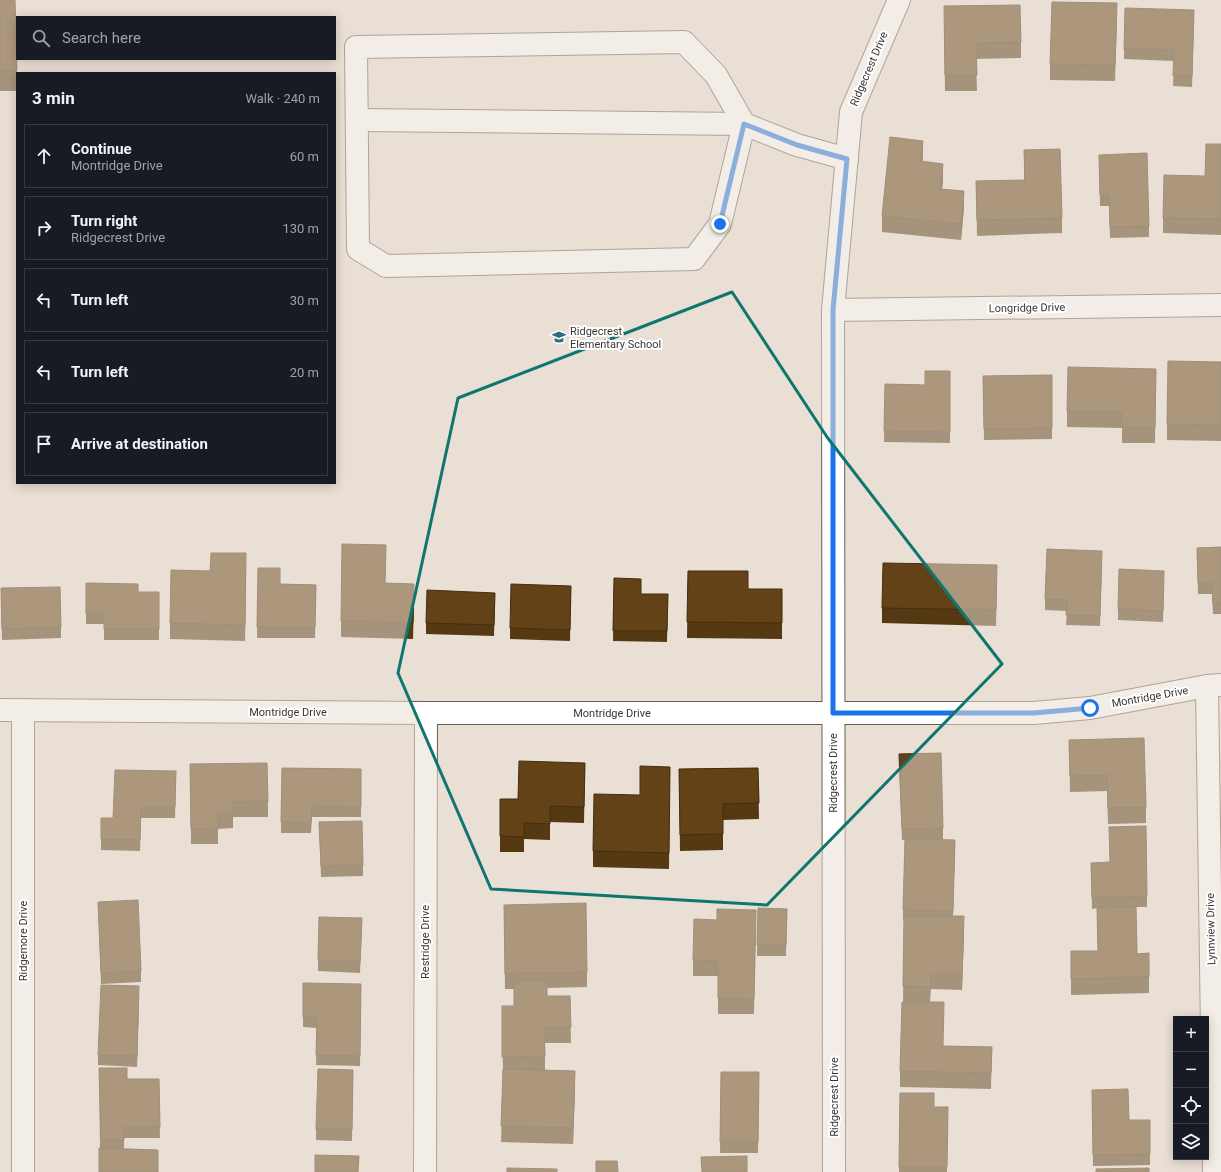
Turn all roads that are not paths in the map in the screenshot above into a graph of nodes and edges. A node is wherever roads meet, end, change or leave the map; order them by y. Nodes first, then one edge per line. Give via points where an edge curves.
1 (899, 0) edge
2 (357, 120) junction
3 (744, 124) junction
4 (847, 159) junction
5 (1221, 305) edge
6 (833, 310) junction
7 (1214, 686) edge
8 (0, 710) edge
9 (23, 710) junction
10 (426, 713) junction
11 (833, 713) junction
12 (22, 1172) edge
13 (425, 1172) edge
14 (834, 1172) edge
15 (1214, 1172) edge

1 - 4 street, Ridgecrest Drive via 851,112
2 - 3 street
2 - 3 street via 356,47 684,42 716,75
2 - 3 street via 358,248 386,266 694,259 720,224
3 - 4 street via 797,145
4 - 6 street, Ridgecrest Drive
5 - 6 street, Longridge Drive
6 - 11 street, Ridgecrest Drive
7 - 11 street, Montridge Drive via 1090,708 1034,713
7 - 15 street, Lynnview Drive
8 - 9 street, Montridge Drive
9 - 10 street, Montridge Drive
9 - 12 street, Ridgemore Drive
10 - 11 street, Montridge Drive
10 - 13 street, Restridge Drive
11 - 14 street, Ridgecrest Drive

